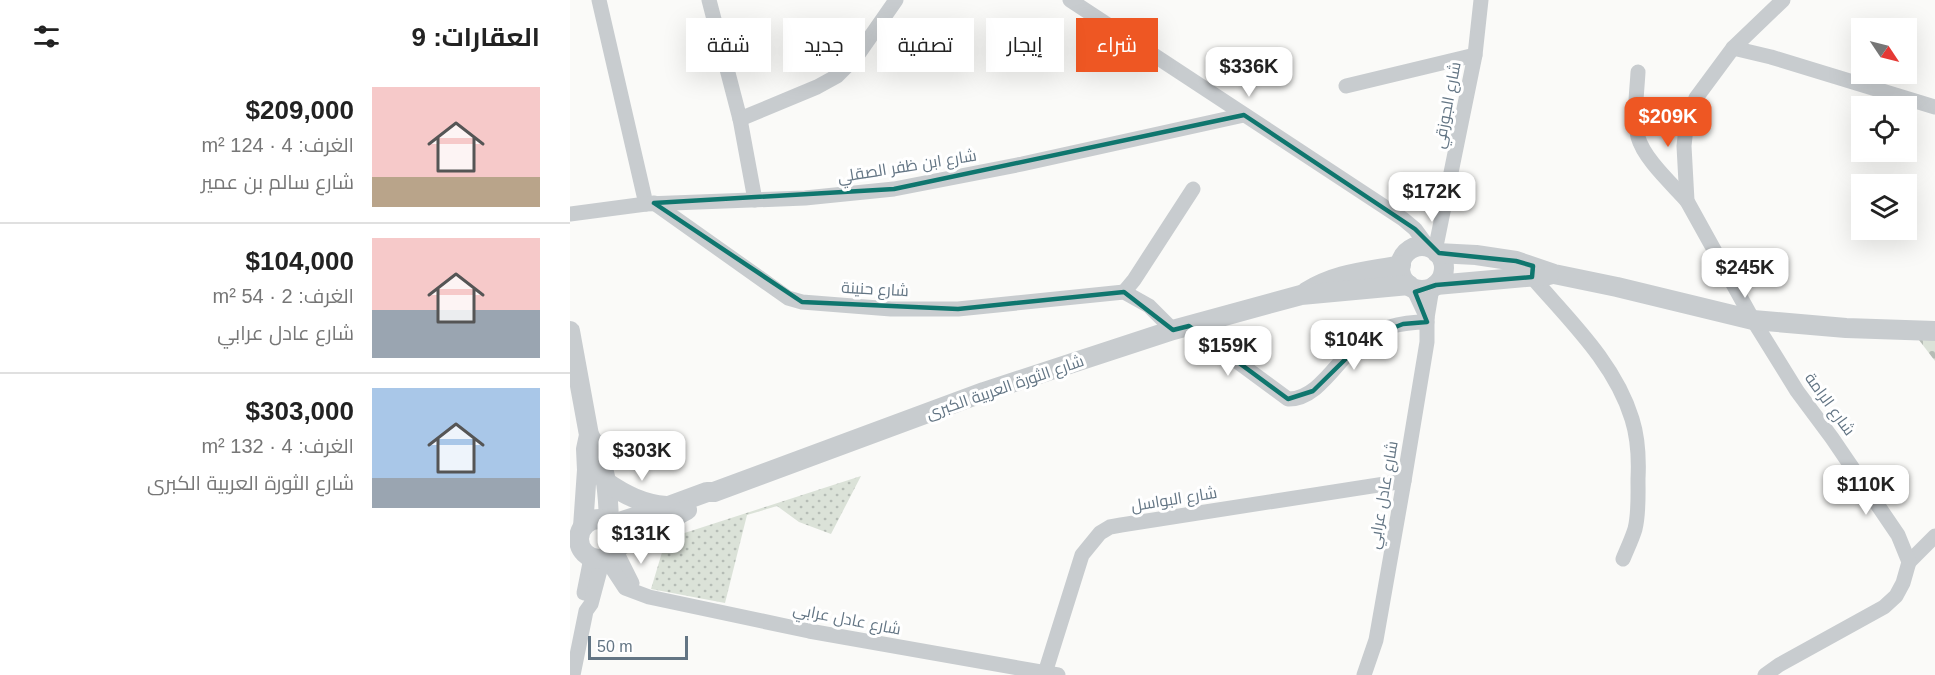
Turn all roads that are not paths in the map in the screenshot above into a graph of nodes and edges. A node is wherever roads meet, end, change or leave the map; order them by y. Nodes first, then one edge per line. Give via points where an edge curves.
1 (599, 0) edge
2 (709, 0) edge
3 (896, 0) edge
4 (1070, 0) edge
5 (1481, 0) edge
6 (1784, 0) edge
7 (1733, 48) junction
8 (1475, 55) junction
9 (1638, 72) dead end
10 (1346, 86) dead end
11 (1935, 107) edge
12 (1245, 115) junction
13 (740, 119) junction
14 (1193, 189) dead end
15 (755, 200) junction
16 (1687, 201) junction
17 (650, 204) junction
18 (570, 214) edge
19 (1433, 250) junction
20 (1401, 265) junction
21 (1532, 271) junction
22 (1422, 286) junction
23 (1125, 292) junction
24 (1301, 295) junction
25 (1427, 320) junction
26 (1753, 320) junction
27 (1181, 328) junction
28 (570, 331) edge
29 (1935, 331) edge
30 (575, 386) edge
31 (589, 435) junction
32 (1404, 481) junction
33 (606, 482) junction
34 (714, 492) junction
35 (669, 506) junction
36 (611, 522) junction
37 (577, 535) edge
38 (1935, 536) edge
39 (604, 555) junction
40 (1623, 559) dead end
41 (1909, 562) junction
42 (570, 565) edge
43 (1052, 674) edge
44 (573, 675) edge
45 (1364, 675) edge
46 (1765, 675) edge

1 - 17 street
2 - 13 street
3 - 13 street via 857,56 837,76
4 - 12 street
5 - 8 street, شارع الجوزقي
6 - 7 street
7 - 11 street
7 - 16 street via 1696,98 1687,118
8 - 10 street
8 - 19 street, شارع الجوزقي
9 - 16 street via 1636,120 1641,146
12 - 15 street, شارع ابن ظفر الصقلي via 921,185
12 - 19 street via 1403,219
13 - 15 street
14 - 23 street
15 - 17 street, شارع ابن ظفر الصقلي
16 - 26 street, شارع الرامة
17 - 18 street, شارع ابن ظفر الصقلي
17 - 23 street, شارع حنينة via 788,298 802,302 891,309 958,309
19 - 20 street via 1410,250
19 - 21 street, شارع الثورة العربية الكبرى via 1516,261
19 - 22 street via 1441,257 1444,269 1440,280
20 - 22 street via 1402,276
20 - 24 street, شارع الثورة العربية الكبرى via 1324,281
21 - 22 street, شارع الثورة العربية الكبرى
21 - 26 street, شارع الثورة العربية الكبرى
21 - 40 street via 1613,378 1633,421 1638,501 1635,529
22 - 24 street, شارع الثورة العربية الكبرى
22 - 25 street, شارع عادل عرابي
23 - 27 street
24 - 27 street, شارع الثورة العربية الكبرى
25 - 27 street via 1382,330 1367,338 1312,391 1294,399 1288,399
25 - 32 street, شارع عادل عرابي via 1427,342
26 - 29 street, شارع الثورة العربية الكبرى
26 - 41 street, شارع الرامة via 1797,391 1885,514
27 - 34 street, شارع الثورة العربية الكبرى via 984,392
28 - 30 street
30 - 31 street
31 - 33 street via 597,446
31 - 37 street
32 - 43 street, شارع البواسل via 1110,527 1082,555
32 - 45 street, شارع عادل عرابي via 1376,640
33 - 35 street via 650,505
33 - 36 street
34 - 35 street, شارع الثورة العربية الكبرى
34 - 39 street, شارع الثورة العربية الكبرى
35 - 36 street, شارع الثورة العربية الكبرى
36 - 37 street via 595,519
36 - 39 street via 620,537
37 - 39 street via 581,549
38 - 41 street
39 - 42 street, شارع الثورة العربية الكبرى
39 - 43 street, شارع عادل عرابي via 632,582 632,589 650,597
39 - 44 street via 582,604 586,611
41 - 46 street via 1896,596 1884,607

